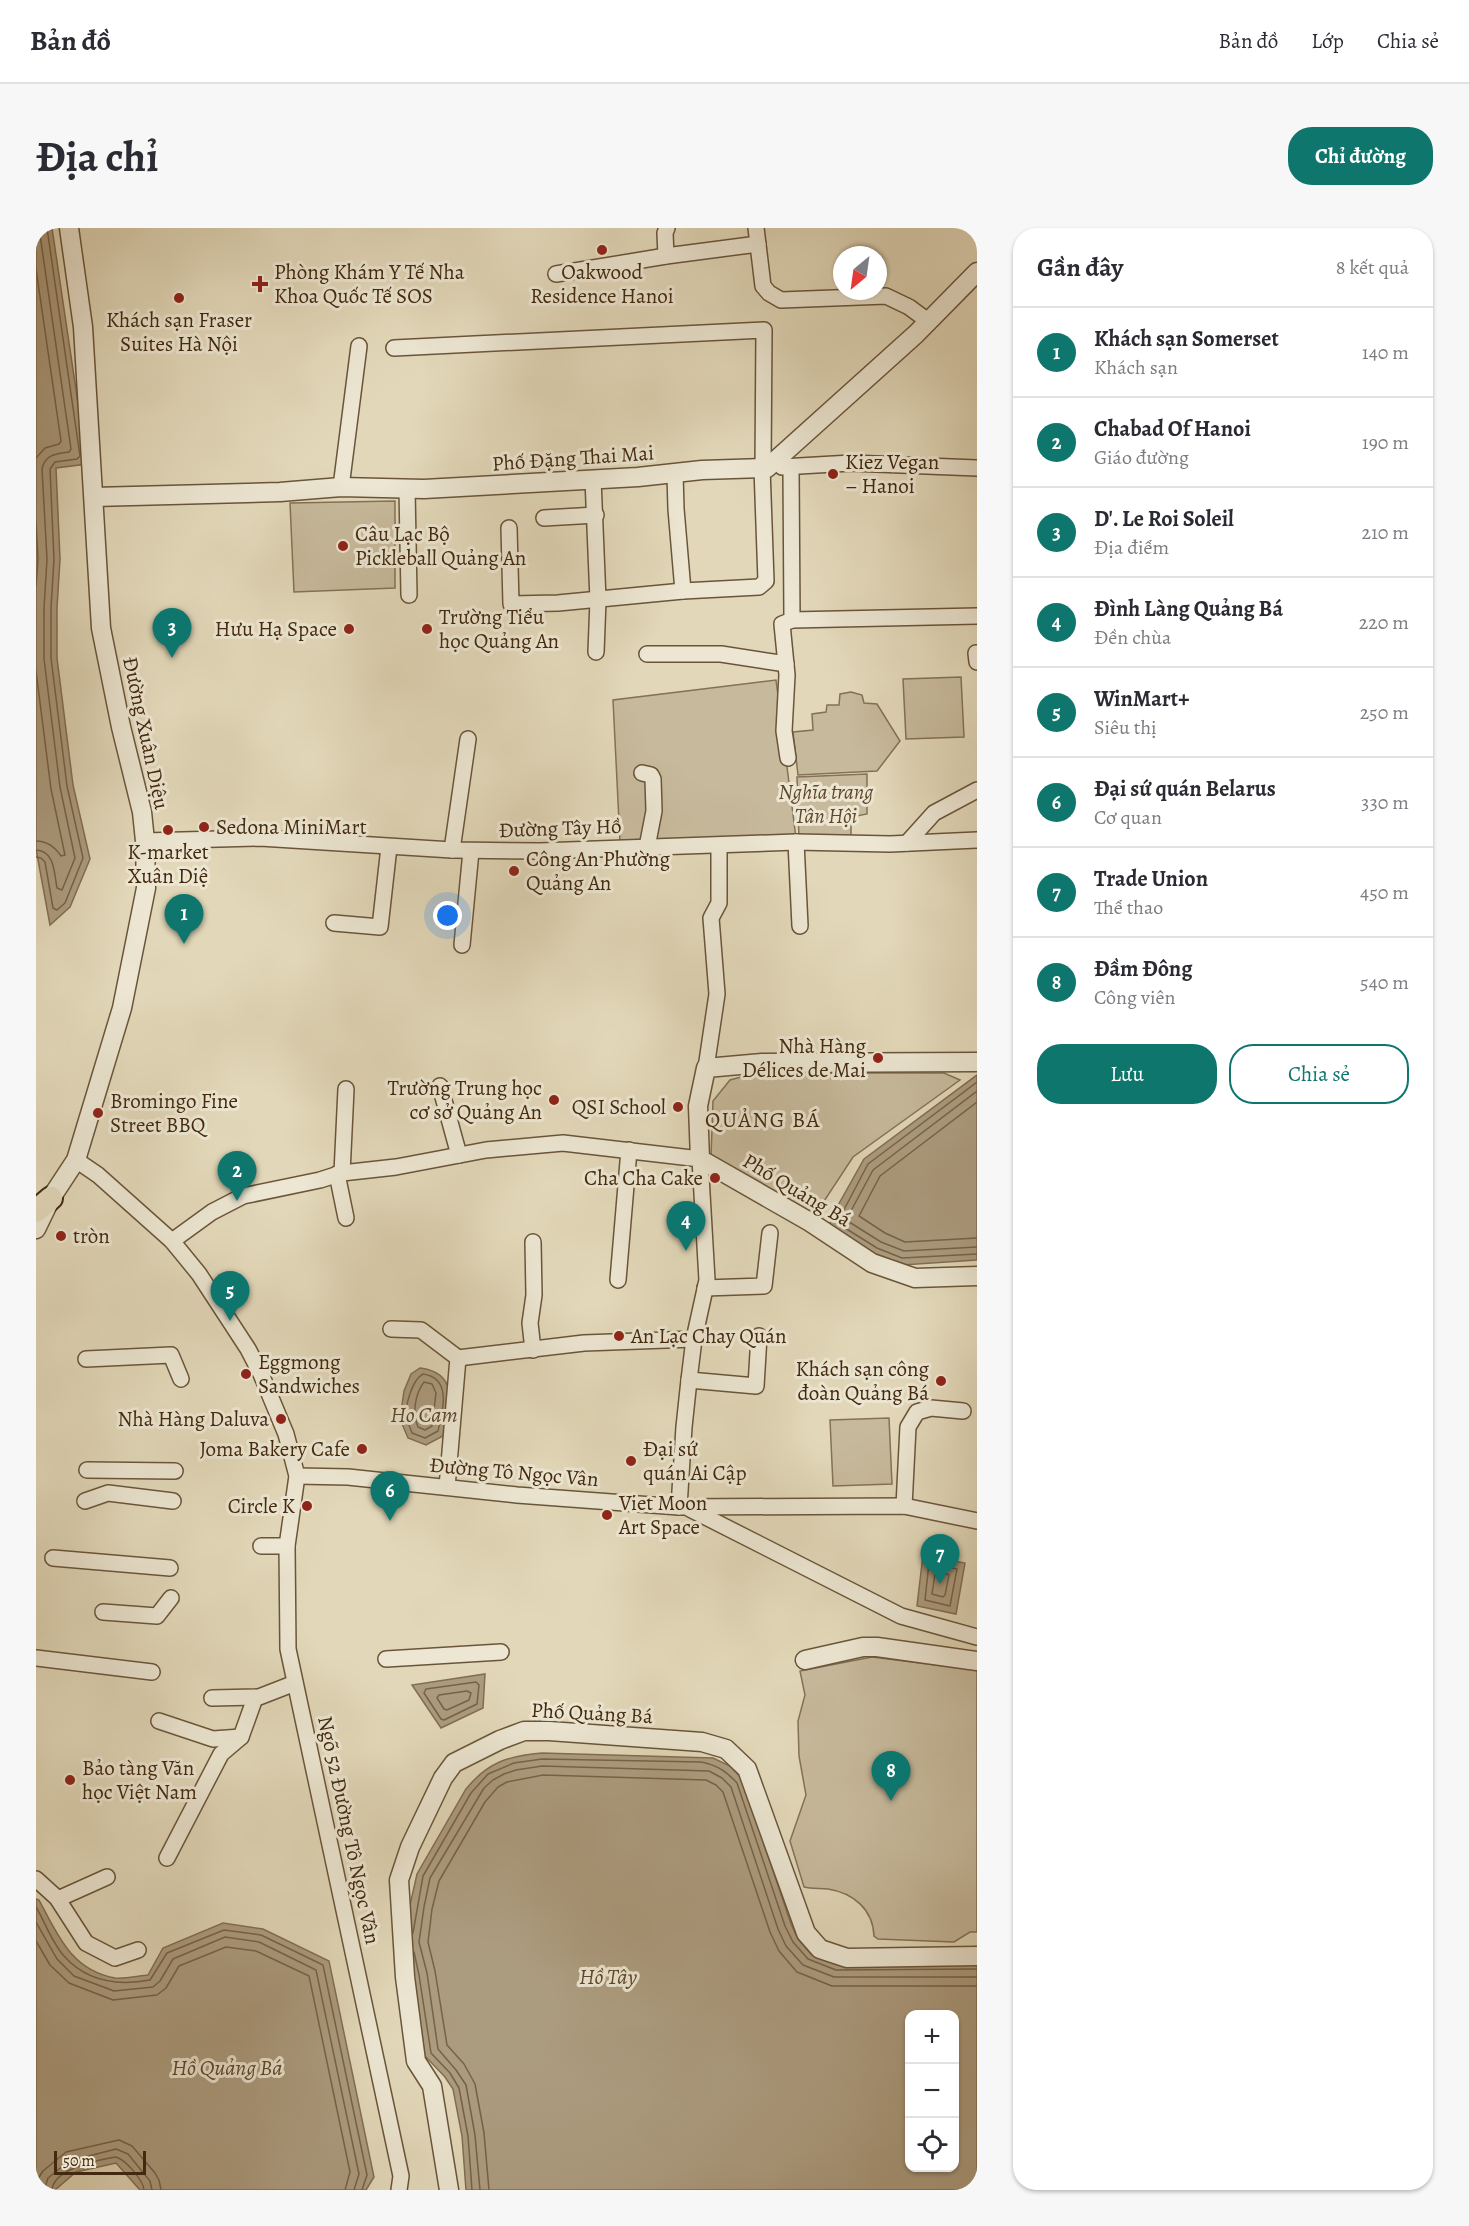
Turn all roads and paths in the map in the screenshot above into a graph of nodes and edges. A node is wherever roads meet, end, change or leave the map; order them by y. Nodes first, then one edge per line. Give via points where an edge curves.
1 (69, 228) edge
2 (667, 228) edge
3 (756, 228) edge
4 (758, 244) junction
5 (666, 256) junction
6 (977, 272) edge
7 (555, 274) dead end
8 (928, 321) junction
9 (359, 346) dead end
10 (394, 348) dead end
11 (791, 467) junction
12 (764, 468) junction
13 (977, 468) edge
14 (675, 474) junction
15 (593, 479) junction
16 (341, 487) junction
17 (407, 489) junction
18 (94, 497) junction
19 (596, 515) junction
20 (544, 518) dead end
21 (508, 528) dead end
22 (683, 591) junction
23 (409, 595) dead end
24 (598, 600) junction
25 (977, 616) edge
26 (792, 620) junction
27 (596, 652) dead end
28 (646, 654) dead end
29 (786, 663) junction
30 (468, 739) dead end
31 (788, 758) dead end
32 (642, 773) dead end
33 (977, 790) edge
34 (977, 840) edge
35 (145, 842) junction
36 (796, 843) junction
37 (907, 843) junction
38 (718, 846) junction
39 (389, 847) junction
40 (647, 847) junction
41 (452, 850) junction
42 (471, 851) junction
43 (334, 923) dead end
44 (800, 926) dead end
45 (462, 945) dead end
46 (977, 1062) edge
47 (706, 1068) junction
48 (440, 1086) dead end
49 (346, 1089) dead end
50 (629, 1150) junction
51 (459, 1155) junction
52 (700, 1159) junction
53 (76, 1160) junction
54 (339, 1174) junction
55 (41, 1204) edge
56 (346, 1218) dead end
57 (36, 1229) edge
58 (770, 1233) dead end
59 (172, 1241) junction
60 (533, 1242) dead end
61 (977, 1276) edge
62 (618, 1280) dead end
63 (705, 1288) junction
64 (391, 1329) dead end
65 (759, 1336) dead end
66 (694, 1339) junction
67 (533, 1350) junction
68 (86, 1359) dead end
69 (458, 1359) junction
70 (181, 1379) dead end
71 (689, 1380) junction
72 (963, 1411) dead end
73 (87, 1470) dead end
74 (176, 1471) dead end
75 (297, 1476) junction
76 (447, 1486) junction
77 (85, 1501) dead end
78 (173, 1501) dead end
79 (904, 1506) junction
80 (683, 1507) junction
81 (977, 1521) edge
82 (261, 1546) dead end
83 (286, 1546) junction
84 (53, 1558) dead end
85 (170, 1568) dead end
86 (171, 1598) dead end
87 (103, 1612) dead end
88 (977, 1637) edge
89 (501, 1652) dead end
90 (36, 1658) edge
91 (386, 1659) dead end
92 (805, 1660) dead end
93 (977, 1661) edge
94 (152, 1671) dead end
95 (295, 1683) junction
96 (212, 1698) dead end
97 (255, 1698) junction
98 (159, 1721) dead end
99 (240, 1737) junction
100 (167, 1858) dead end
101 (107, 1877) dead end
102 (36, 1879) edge
103 (58, 1899) junction
104 (138, 1950) dead end
105 (977, 1956) edge
106 (399, 2190) edge
107 (449, 2190) edge

1 - 18 street, Đường Xuân Diệu via 83,327
2 - 5 street
3 - 4 street
4 - 5 street
4 - 8 street via 763,286 781,300 886,296
5 - 7 street
6 - 8 street
8 - 12 street
9 - 16 street
10 - 12 street via 764,330
11 - 12 street
11 - 13 street via 851,463
11 - 26 street
12 - 14 street, Phố Đặng Thai Mai
12 - 22 street via 764,585
14 - 15 street, Phố Đặng Thai Mai
14 - 22 street
15 - 17 street, Phố Đặng Thai Mai
15 - 19 street
16 - 17 street, Phố Đặng Thai Mai
16 - 18 street, Phố Đặng Thai Mai
17 - 23 street
18 - 35 street, Đường Xuân Diệu via 101,628 142,812
19 - 20 street
19 - 24 street
21 - 24 street via 512,604
22 - 24 street
24 - 27 street
25 - 26 street
26 - 29 street via 782,624
28 - 29 street via 721,654
29 - 31 street via 784,731
30 - 41 street
32 - 40 street via 651,776 653,783 654,811
33 - 37 street via 934,813
34 - 37 street, Đường Tây Hồ
35 - 39 street, Đường Tây Hồ via 260,838
35 - 53 street, Đường Xuân Diệu via 146,888 124,998
36 - 37 street, Đường Tây Hồ
36 - 38 street, Đường Tây Hồ
36 - 44 street
38 - 40 street, Đường Tây Hồ
38 - 47 street via 719,903 711,918 717,994
39 - 41 street, Đường Tây Hồ
39 - 43 street via 380,927
40 - 42 street, Đường Tây Hồ
41 - 42 street, Đường Tây Hồ
42 - 45 street
46 - 47 street via 762,1063
47 - 52 street via 698,1106
48 - 51 street
49 - 54 street
50 - 51 street via 563,1143 538,1150 486,1150
50 - 52 street
50 - 62 street
51 - 54 street
52 - 61 street, Phố Quảng Bá via 810,1222 872,1263 915,1278
52 - 63 street
53 - 55 street, Đường Xuân Diệu
53 - 59 street
54 - 56 street
54 - 59 street via 243,1196 212,1212
55 - 57 street, Đường Xuân Diệu
58 - 63 street via 764,1286
59 - 75 street via 205,1282 248,1349 286,1434
60 - 67 street
63 - 66 street
64 - 69 street via 421,1330
65 - 71 street via 756,1386
66 - 67 street via 584,1343
66 - 71 street
67 - 69 street
68 - 70 street via 171,1355
69 - 76 street
71 - 80 street
72 - 79 street via 931,1408 917,1412 908,1427
73 - 74 street
75 - 76 street, Đường Tô Ngọc Vân
75 - 83 street, Ngõ 52 Đường Tô Ngọc Vân
76 - 80 street, Đường Tô Ngọc Vân
77 - 78 street via 108,1493
79 - 80 street, Đường Tô Ngọc Vân
79 - 81 street, Đường Tô Ngọc Vân
80 - 88 street via 901,1616
82 - 83 street
83 - 95 street, Ngõ 52 Đường Tô Ngọc Vân via 288,1649
84 - 85 street
86 - 87 street via 157,1616
89 - 91 street
90 - 94 street
92 - 93 street via 877,1647
95 - 97 street
95 - 106 street, Ngõ 52 Đường Tô Ngọc Vân via 386,2100
96 - 97 street
97 - 99 street
98 - 99 street via 213,1739
99 - 100 street via 221,1754
101 - 103 street
102 - 103 street
103 - 104 street via 86,1943 115,1958
105 - 107 street, Phố Quảng Bá via 847,1958 820,1949 806,1933 747,1768 726,1749 702,1742 549,1731 524,1731 500,1740 454,1763 442,1778 399,1880 405,1977 416,2061 432,2086

